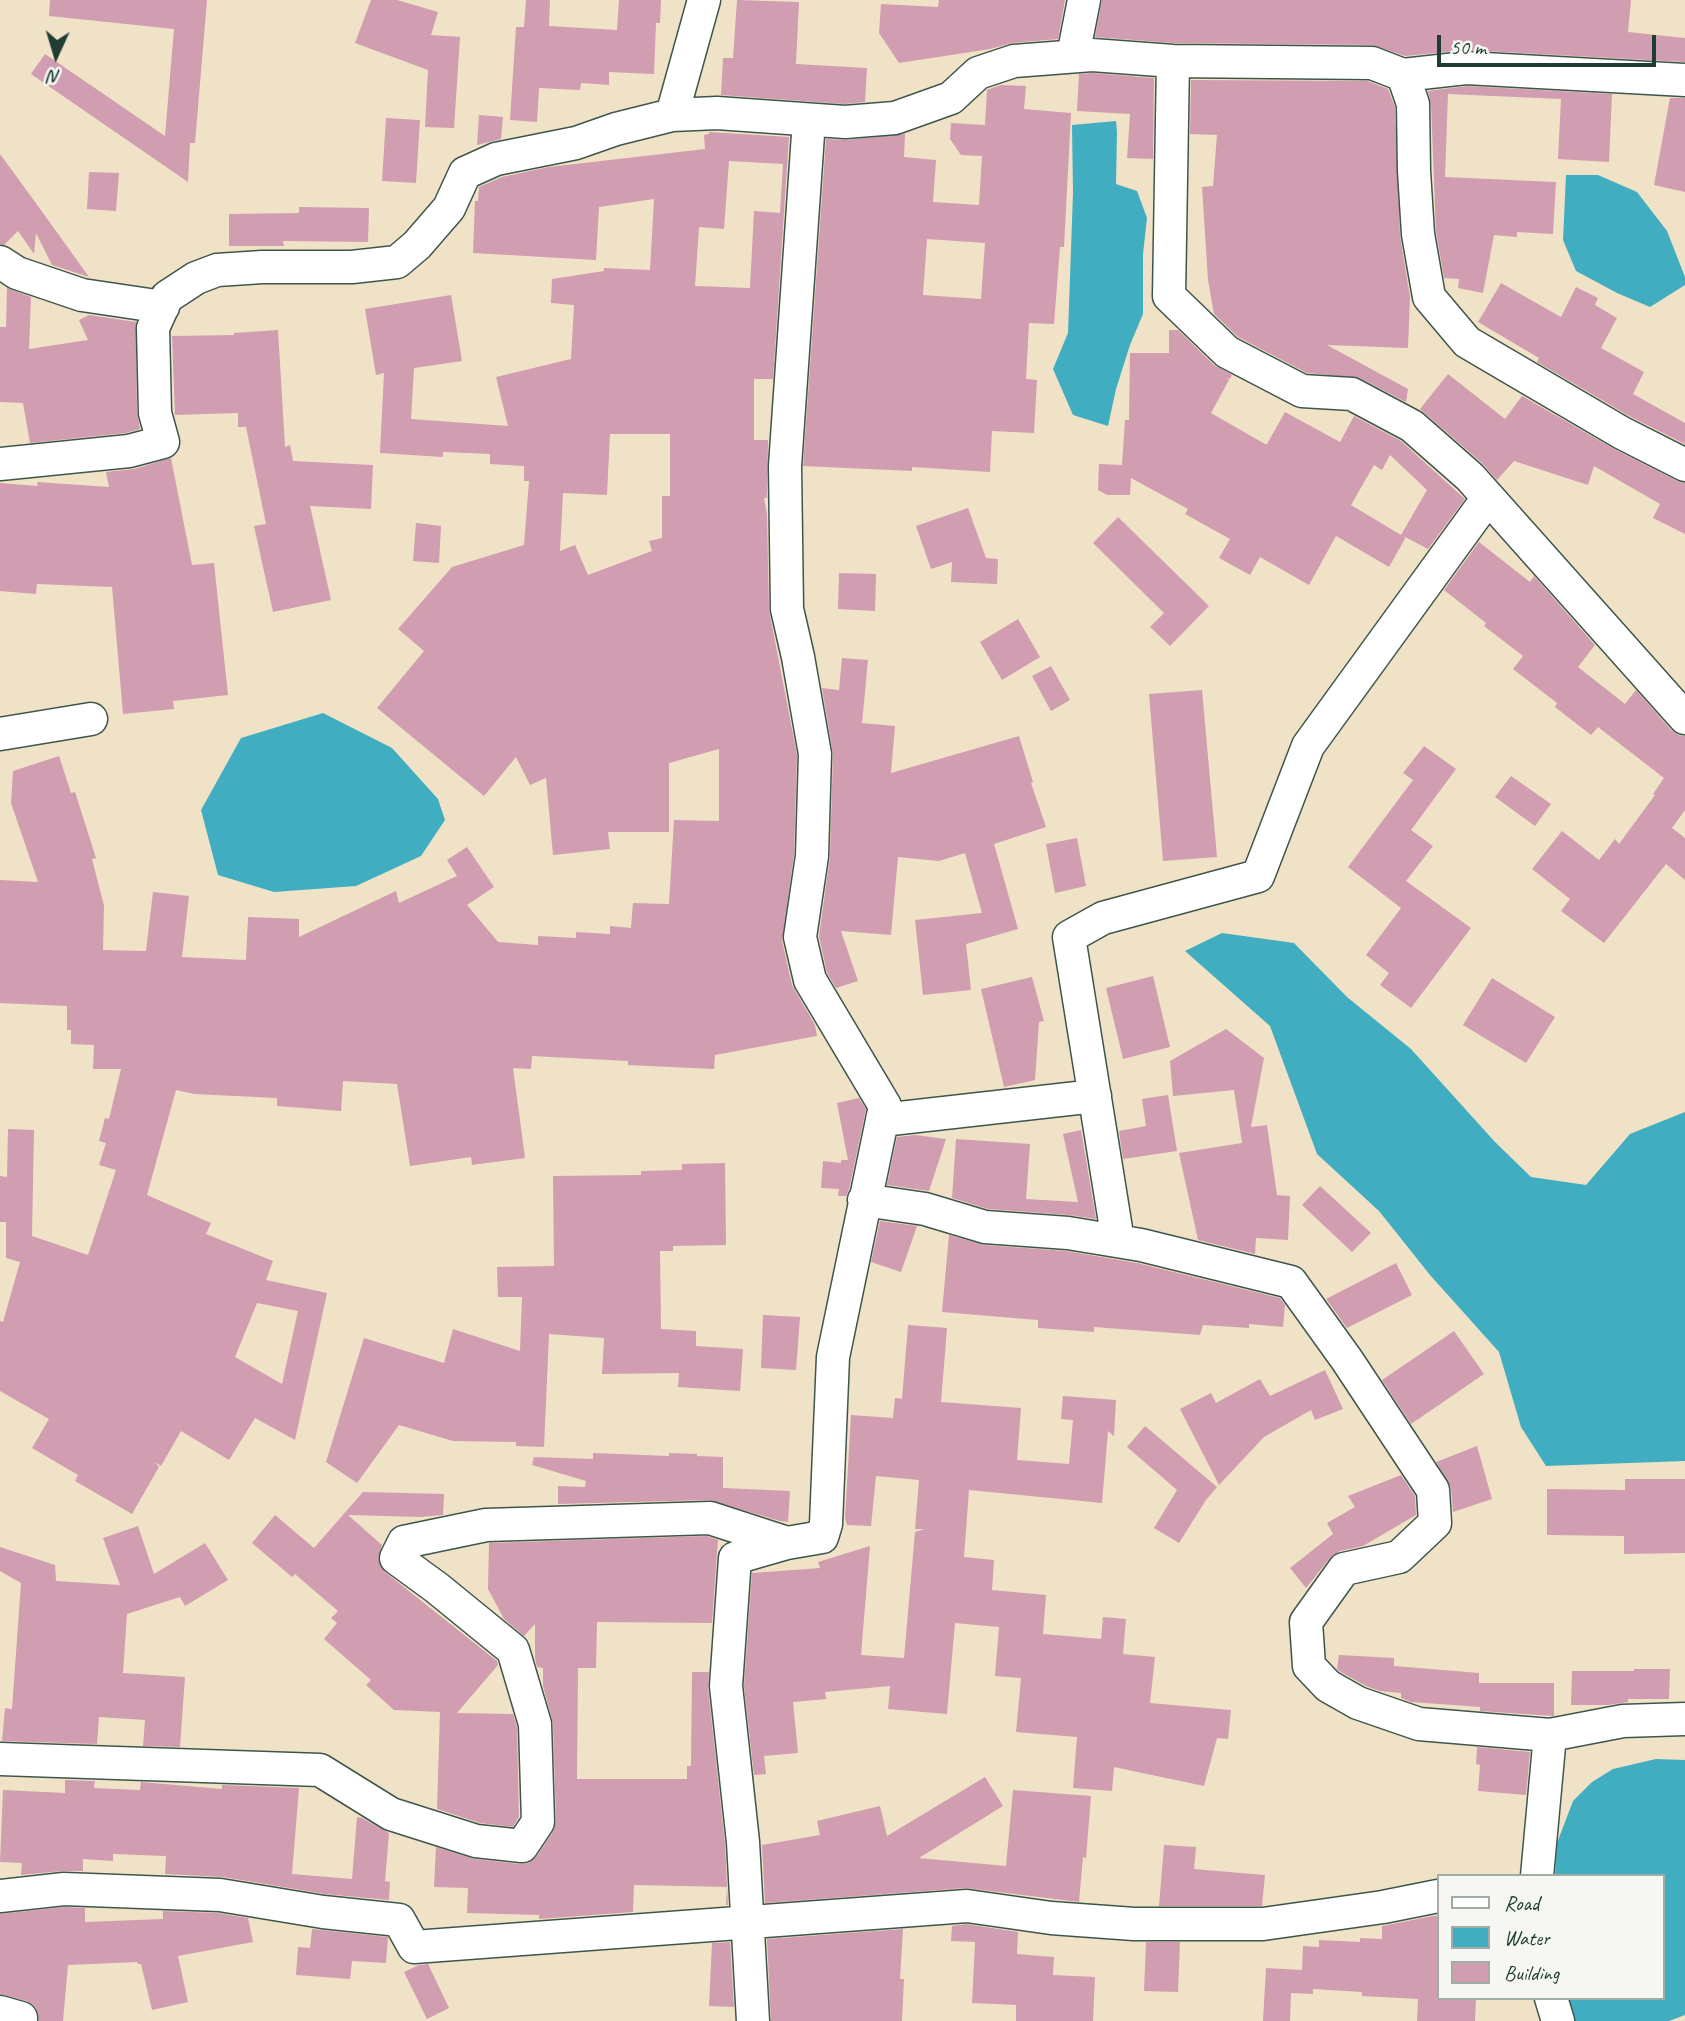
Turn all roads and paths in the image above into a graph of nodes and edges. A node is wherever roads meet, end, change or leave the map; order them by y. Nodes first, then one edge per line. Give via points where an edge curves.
1 (704, 0) edge
2 (1084, 0) edge
3 (1073, 56) junction
4 (1173, 61) junction
5 (1402, 75) junction
6 (1685, 80) edge
7 (672, 115) junction
8 (808, 120) junction
9 (0, 262) edge
10 (163, 307) junction
11 (0, 464) edge
12 (1685, 465) edge
13 (1488, 498) junction
14 (1685, 718) edge
15 (91, 719) dead end
16 (0, 734) edge
17 (1095, 1096) junction
18 (882, 1120) junction
19 (864, 1200) junction
20 (1118, 1241) junction
21 (787, 1543) junction
22 (1685, 1719) edge
23 (1550, 1735) junction
24 (0, 1759) edge
25 (1537, 1874) edge
26 (0, 1896) edge
27 (1436, 1896) edge
28 (748, 1923) junction
29 (1552, 2000) edge
30 (0, 2012) edge
31 (21, 2021) edge
32 (753, 2021) edge
33 (1558, 2021) edge

1 - 7 street
2 - 3 street
3 - 4 street
3 - 8 street via 1014,61 978,73 951,98 895,118
4 - 5 street via 1372,63
4 - 13 street via 1169,296 1227,352 1302,391 1352,394 1412,426
5 - 6 street via 1466,68
5 - 12 street via 1413,104 1418,234 1429,297 1467,342
7 - 8 street via 716,113
7 - 10 street via 576,143 496,159 465,173 449,208 397,262 218,270 167,297
8 - 18 street via 785,466 787,609 815,754 812,856 800,937 810,980 885,1106
9 - 10 street via 82,295
10 - 11 street via 153,328 153,368 155,413 163,442 129,451
13 - 14 street
13 - 17 street via 1308,746 1258,876 1103,919 1069,937
15 - 16 street
17 - 18 street
17 - 20 street
18 - 19 street
19 - 20 street via 925,1209 985,1227
19 - 21 street via 833,1357 826,1524 822,1537
20 - 23 street via 1291,1282 1433,1490 1435,1523 1399,1557 1344,1569 1318,1602 1306,1622 1309,1666 1328,1686 1358,1703 1419,1724
21 - 24 street via 710,1518 486,1525 404,1542 396,1558 513,1650 536,1724 538,1822 522,1846 476,1841 391,1814 320,1770
21 - 28 street via 735,1558 726,1686 744,1842
22 - 23 street via 1623,1721
23 - 25 street
26 - 28 street via 64,1889 220,1895 399,1920 414,1947
27 - 28 street via 1263,1924 1134,1924 967,1906
28 - 32 street
29 - 33 street
30 - 31 street

